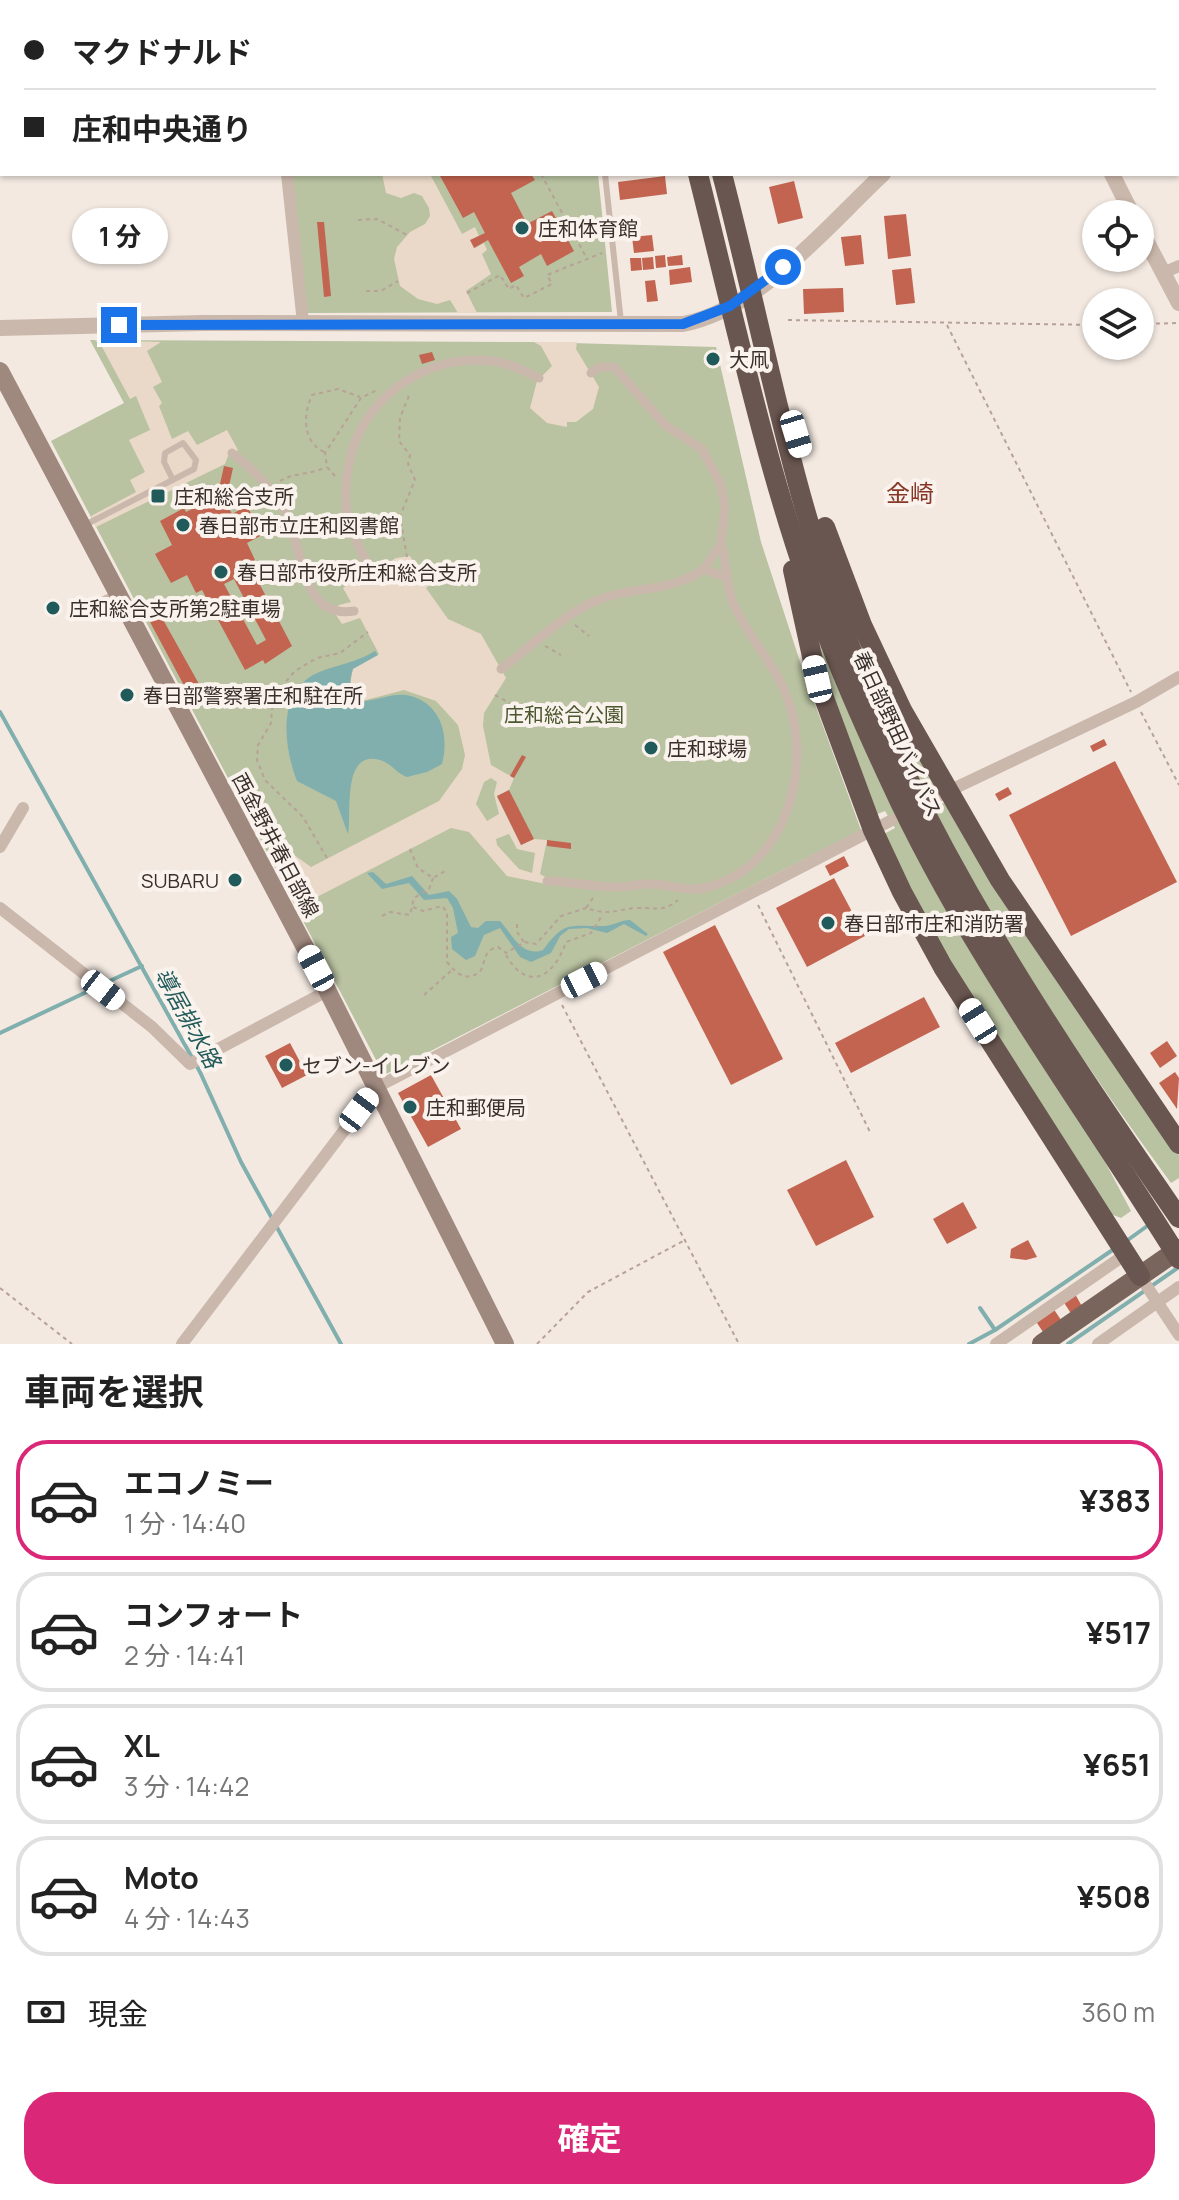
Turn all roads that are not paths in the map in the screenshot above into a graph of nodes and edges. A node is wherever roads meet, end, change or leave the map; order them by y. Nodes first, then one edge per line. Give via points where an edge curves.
1 (287, 176) edge
2 (605, 176) edge
3 (698, 176) edge
4 (723, 176) edge
5 (881, 176) edge
6 (1113, 176) edge
7 (1125, 200) edge
8 (1154, 248) edge
9 (1171, 270) edge
10 (752, 293) junction
11 (1179, 303) edge
12 (730, 306) junction
13 (303, 323) junction
14 (622, 325) junction
15 (0, 328) edge
16 (0, 371) edge
17 (591, 373) dead end
18 (539, 378) dead end
19 (774, 380) junction
20 (232, 453) dead end
21 (173, 480) junction
22 (83, 526) junction
23 (721, 544) junction
24 (797, 547) junction
25 (704, 569) junction
26 (372, 572) dead end
27 (727, 578) junction
28 (354, 611) dead end
29 (501, 669) dead end
30 (1179, 677) edge
31 (942, 795) junction
32 (23, 808) dead end
33 (882, 825) junction
34 (0, 847) edge
35 (547, 881) dead end
36 (0, 908) edge
37 (327, 991) junction
38 (377, 1087) junction
39 (1179, 1144) edge
40 (1146, 1188) junction
41 (1179, 1218) edge
42 (1122, 1247) junction
43 (1179, 1249) edge
44 (1179, 1259) edge
45 (1142, 1278) junction
46 (1179, 1287) edge
47 (1156, 1298) junction
48 (1179, 1335) edge
49 (182, 1344) edge
50 (505, 1344) edge
51 (996, 1344) edge
52 (1042, 1344) edge
53 (1098, 1344) edge

1 - 13 street
2 - 14 lane
3 - 12 highway, 春日部野田バイパス
4 - 10 highway, 春日部野田バイパス
5 - 10 street
6 - 7 street
8 - 9 street
9 - 11 street
10 - 12 street
10 - 19 highway, 春日部野田バイパス
12 - 14 street via 683,324
12 - 24 highway, 春日部野田バイパス
13 - 14 street
13 - 15 street
16 - 22 main road, 西金野井春日部線
17 - 23 street via 614,367 665,425 702,449 723,496
18 - 26 street via 497,362 443,364 406,381 372,410 358,431 348,466 348,519
19 - 31 highway via 787,404 823,523 862,625
19 - 40 highway, 春日部野田バイパス via 802,496 846,635 906,777 1003,956
20 - 28 street via 270,487 294,533 308,585 328,605
21 - 21 lane via 165,453 183,443 197,464
21 - 22 lane
22 - 37 main road, 西金野井春日部線 via 110,596
23 - 25 street
23 - 27 street
24 - 33 highway via 793,569 817,679
24 - 40 highway, 春日部野田バイパス via 830,644 893,787 969,928
25 - 27 street
25 - 29 street via 673,586 595,601
27 - 35 street via 732,602 783,687 794,717 799,750 795,784 774,837 741,871 705,888
30 - 31 street
31 - 39 highway
32 - 34 street
33 - 38 street
33 - 42 highway via 943,967
36 - 37 street via 152,1027 190,1064
37 - 38 main road, 西金野井春日部線
38 - 49 street
38 - 50 main road, 西金野井春日部線
40 - 41 highway, 春日部野田バイパス
40 - 44 highway, 春日部野田バイパス
42 - 45 highway
42 - 51 street
43 - 45 main road
45 - 47 street
45 - 52 main road
46 - 47 street
47 - 48 street
47 - 53 street

